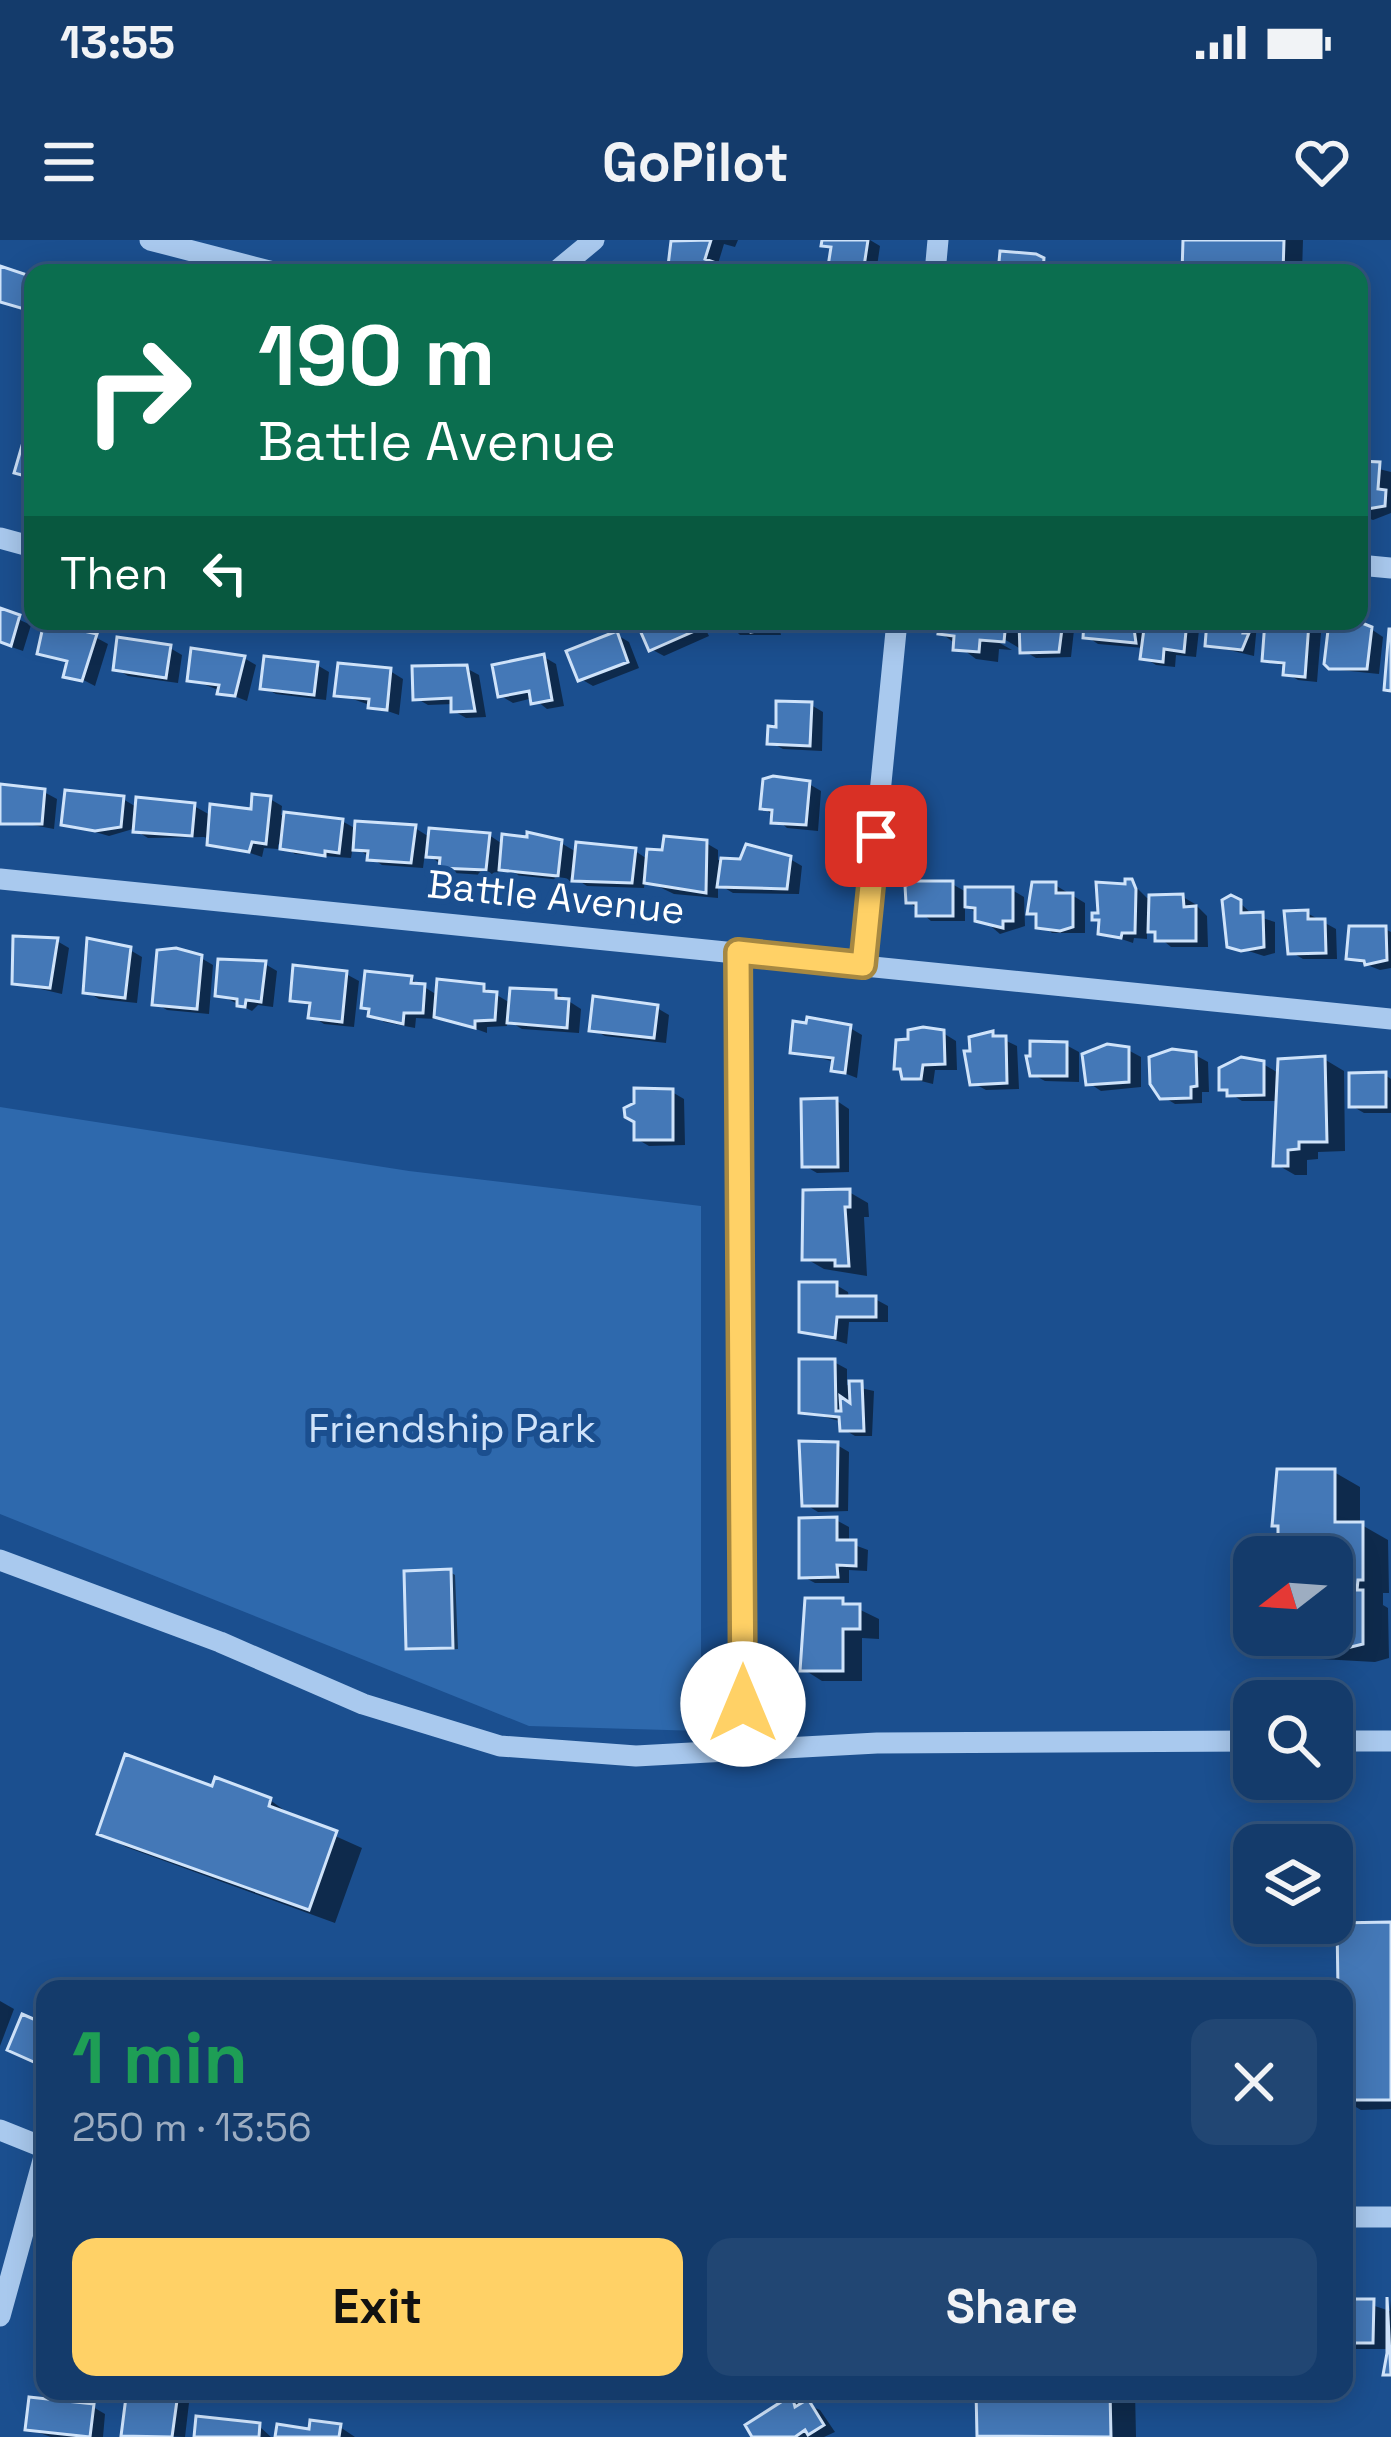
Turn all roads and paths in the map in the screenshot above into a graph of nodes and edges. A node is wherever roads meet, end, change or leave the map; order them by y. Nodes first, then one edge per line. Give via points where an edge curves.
1 (149, 240) edge
2 (594, 240) edge
3 (242, 264) edge
4 (565, 264) edge
5 (896, 630) edge
6 (0, 879) edge
7 (738, 952) junction
8 (863, 965) junction
9 (1391, 1019) edge
10 (0, 1560) edge
11 (1233, 1741) edge
12 (1353, 1741) edge
13 (1391, 1741) edge
14 (744, 1750) junction
15 (0, 2131) edge
16 (36, 2147) edge
17 (36, 2184) edge
18 (1391, 2217) edge
19 (1353, 2218) edge
20 (0, 2316) edge

1 - 3 street
2 - 4 street
5 - 8 street
6 - 7 street, Battle Avenue
7 - 8 street, Battle Avenue
7 - 14 street
8 - 9 street, Battle Avenue
10 - 14 street via 363,1704 500,1746 636,1756
11 - 14 street
12 - 13 street
15 - 16 street
17 - 20 street
18 - 19 street

